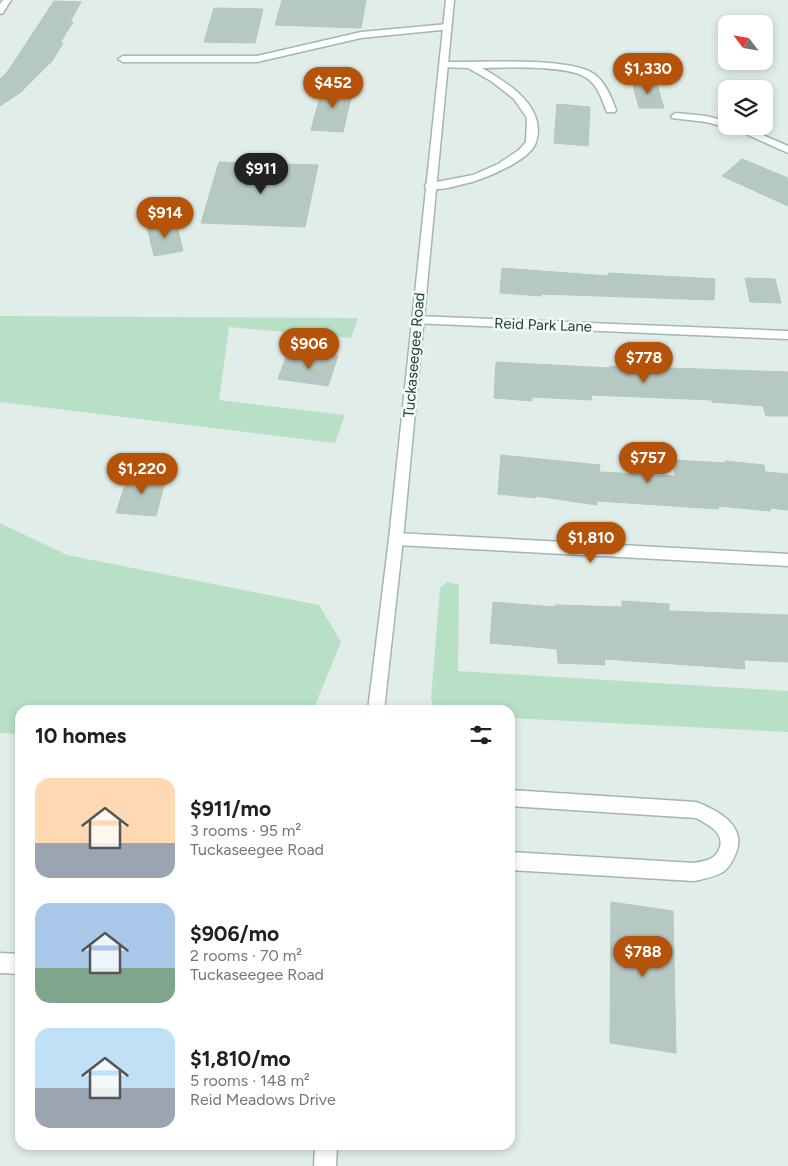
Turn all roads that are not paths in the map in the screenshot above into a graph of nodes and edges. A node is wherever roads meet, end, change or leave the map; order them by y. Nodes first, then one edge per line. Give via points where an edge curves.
1 (7, 0) edge
2 (450, 0) edge
3 (0, 11) edge
4 (448, 27) junction
5 (123, 59) dead end
6 (443, 65) junction
7 (472, 67) junction
8 (611, 110) dead end
9 (676, 116) dead end
10 (718, 122) edge
11 (754, 135) edge
12 (788, 150) edge
13 (430, 186) junction
14 (417, 320) junction
15 (788, 335) edge
16 (396, 540) junction
17 (788, 560) edge
18 (377, 705) edge
19 (515, 798) edge
20 (515, 862) edge
21 (0, 964) edge
22 (15, 964) edge
23 (326, 1150) edge
24 (325, 1166) edge

1 - 3 street
2 - 4 street, Tuckaseegee Road
4 - 5 street via 361,35 257,59
4 - 6 street, Tuckaseegee Road
6 - 7 street
6 - 13 street, Tuckaseegee Road
7 - 8 street via 536,66 572,70 591,76 609,100
7 - 13 street via 518,97 532,118 531,143 502,166 477,177
9 - 10 street
11 - 12 street
13 - 14 street, Tuckaseegee Road
14 - 15 street, Reid Park Lane
14 - 16 street, Tuckaseegee Road
16 - 17 street
16 - 18 street, Tuckaseegee Road
19 - 20 street via 696,810 713,816 724,827 730,845 719,864 694,872
21 - 22 street
23 - 24 street

